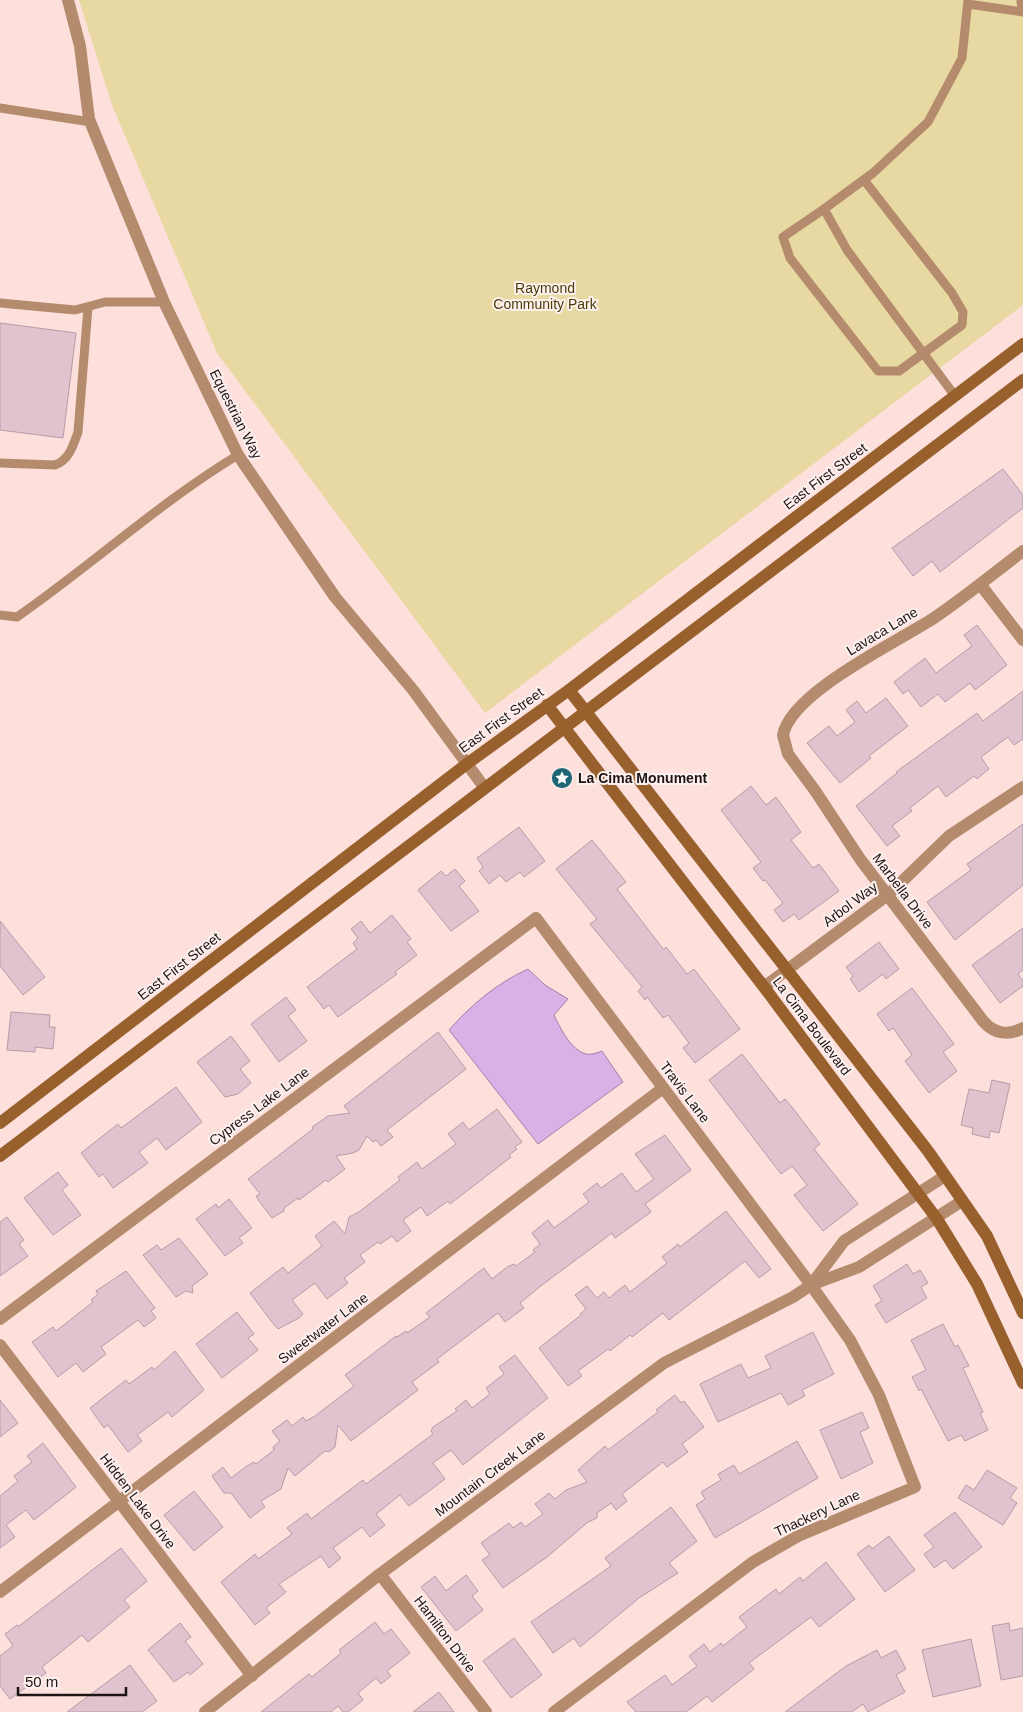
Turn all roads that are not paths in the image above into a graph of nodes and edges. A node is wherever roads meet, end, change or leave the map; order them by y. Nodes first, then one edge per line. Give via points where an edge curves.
1 (68, 0) edge
2 (1021, 0) edge
3 (968, 2) edge
4 (1022, 12) edge
5 (0, 108) edge
6 (91, 122) junction
7 (864, 180) junction
8 (824, 209) junction
9 (164, 302) junction
10 (0, 303) edge
11 (88, 307) junction
12 (1023, 344) edge
13 (923, 353) junction
14 (1023, 380) edge
15 (955, 396) junction
16 (238, 455) junction
17 (0, 463) edge
18 (1023, 551) edge
19 (980, 584) junction
20 (0, 615) edge
21 (1023, 640) edge
22 (569, 690) junction
23 (547, 705) junction
24 (587, 712) junction
25 (564, 728) junction
26 (788, 754) joint
27 (468, 763) junction
28 (484, 787) junction
29 (1023, 787) edge
30 (887, 895) junction
31 (536, 918) joint
32 (786, 971) junction
33 (764, 987) junction
34 (1023, 1028) edge
35 (663, 1088) junction
36 (0, 1123) edge
37 (0, 1156) edge
38 (945, 1176) junction
39 (918, 1194) junction
40 (962, 1201) junction
41 (937, 1219) junction
42 (811, 1285) junction
43 (1023, 1313) edge
44 (0, 1319) edge
45 (0, 1345) edge
46 (1023, 1382) edge
47 (119, 1501) junction
48 (380, 1574) junction
49 (0, 1592) edge
50 (252, 1676) junction
51 (205, 1712) edge
52 (486, 1712) edge
53 (554, 1712) edge

1 - 6 street, Equestrian Way via 80,46
2 - 4 lane
3 - 4 lane
3 - 7 lane via 962,58 928,122
5 - 6 lane
6 - 9 street, Equestrian Way
7 - 8 lane
7 - 13 lane via 952,293 963,312 962,325
8 - 13 lane via 847,250
8 - 13 lane via 783,237 790,258 878,371 899,371
9 - 11 lane via 105,302
9 - 16 street, Equestrian Way
10 - 11 lane via 75,310
11 - 17 lane via 78,432 70,452 63,462 55,465
12 - 15 main road, East First Street
13 - 15 lane
14 - 24 main road
15 - 22 main road, East First Street
16 - 20 lane via 204,475 17,617
16 - 27 street, Equestrian Way via 335,597 413,690
18 - 19 street, Lavaca Lane
19 - 21 street
19 - 26 street, Lavaca Lane via 934,618 864,658 808,701 785,726 783,740
22 - 23 main road, East First Street
22 - 24 main road, La Cima Boulevard
23 - 25 main road, La Cima Boulevard
23 - 27 main road, East First Street
24 - 25 main road
24 - 32 main road, La Cima Boulevard
25 - 28 main road
25 - 33 main road, La Cima Boulevard
26 - 30 street, Marbella Drive
27 - 28 street, Equestrian Way
27 - 36 main road, East First Street
28 - 37 main road
29 - 30 street, Arbol Way via 949,836
30 - 32 street, Arbol Way
30 - 34 street, Marbella Drive via 986,1025 1006,1033
31 - 35 street, Travis Lane
31 - 44 street, Cypress Lake Lane
32 - 33 street, Arbol Way
32 - 38 main road, La Cima Boulevard
33 - 39 main road, La Cima Boulevard
35 - 42 street, Travis Lane
35 - 47 street, Sweetwater Lane
38 - 39 street, Mountain Creek Lane
38 - 40 main road, La Cima Boulevard
39 - 41 main road, La Cima Boulevard
39 - 42 street, Mountain Creek Lane via 844,1241
40 - 41 street, Mountain Creek Lane
40 - 43 main road, La Cima Boulevard via 987,1236
41 - 42 street, Mountain Creek Lane via 859,1267
41 - 46 main road, La Cima Boulevard via 977,1284
42 - 48 street, Mountain Creek Lane via 664,1363
42 - 53 street, Thackery Lane via 850,1340 879,1395 915,1487 798,1536 753,1562
45 - 47 street, Hidden Lake Drive
47 - 49 street, Sweetwater Lane
47 - 50 street, Hidden Lake Drive
48 - 50 street, Mountain Creek Lane
48 - 52 street, Hamilton Drive
50 - 51 street, Mountain Creek Lane

